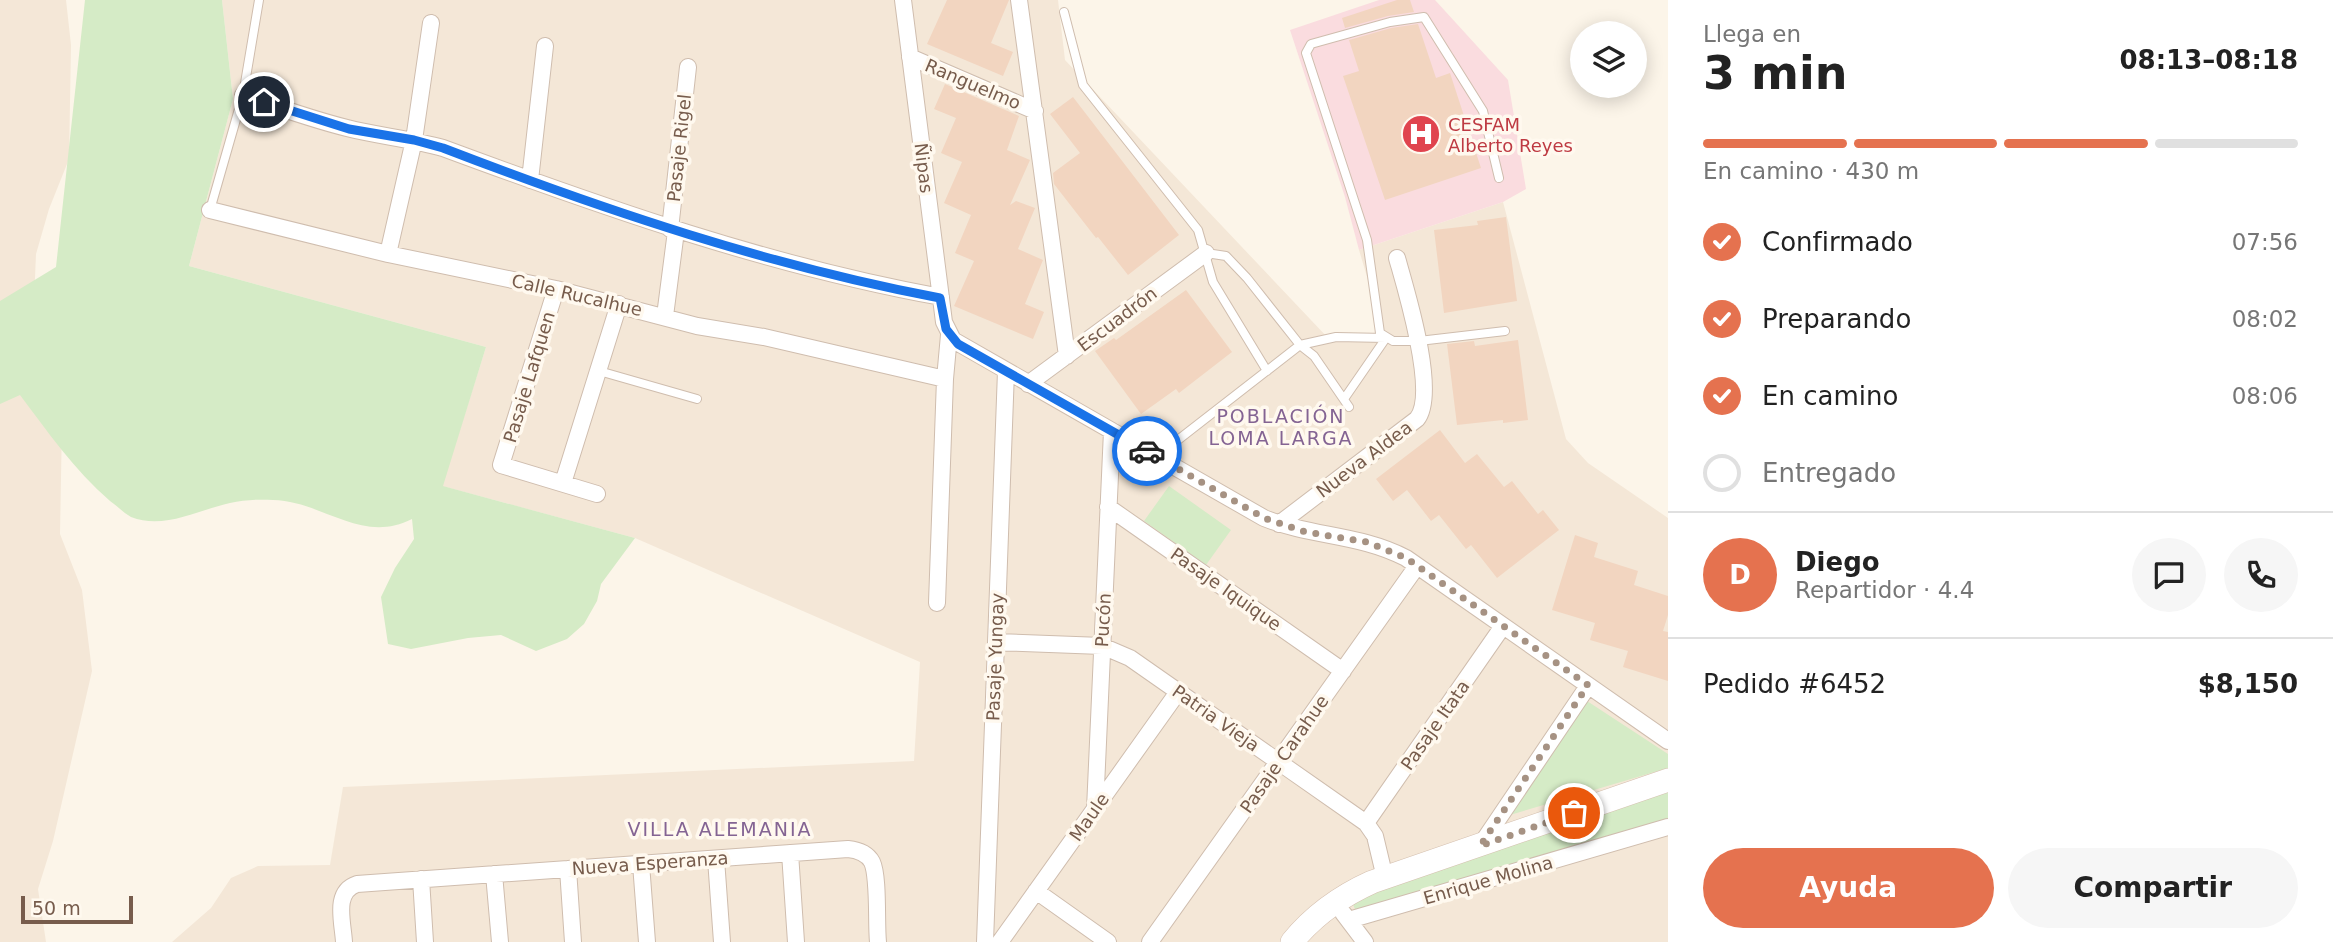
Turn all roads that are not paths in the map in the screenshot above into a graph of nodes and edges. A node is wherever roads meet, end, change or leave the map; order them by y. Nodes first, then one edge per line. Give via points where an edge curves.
1 (259, 0) edge
2 (903, 0) edge
3 (1019, 0) edge
4 (1064, 12) dead end
5 (431, 23) dead end
6 (545, 46) dead end
7 (910, 57) junction
8 (688, 67) dead end
9 (243, 95) junction
10 (1035, 111) junction
11 (414, 140) junction
12 (1499, 178) dead end
13 (530, 180) junction
14 (210, 211) joint
15 (673, 230) junction
16 (1206, 253) junction
17 (388, 254) junction
18 (1398, 258) dead end
19 (556, 289) junction
20 (940, 298) junction
21 (618, 304) junction
22 (665, 316) junction
23 (1505, 331) dead end
24 (949, 335) junction
25 (1386, 338) junction
26 (1419, 341) junction
27 (1300, 345) junction
28 (1067, 356) junction
29 (599, 371) junction
30 (1006, 371) junction
31 (1267, 371) junction
32 (944, 379) junction
33 (1028, 384) junction
34 (697, 399) dead end
35 (1112, 431) junction
36 (1156, 457) junction
37 (562, 483) junction
38 (597, 494) dead end
39 (1108, 507) junction
40 (1279, 524) junction
41 (1417, 566) junction
42 (937, 603) dead end
43 (1503, 626) junction
44 (996, 642) junction
45 (1102, 646) junction
46 (1343, 671) junction
47 (1588, 685) junction
48 (1178, 692) junction
49 (1668, 741) edge
50 (1278, 761) junction
51 (1668, 780) edge
52 (1095, 809) junction
53 (1366, 823) junction
54 (1668, 827) edge
55 (1480, 846) junction
56 (790, 853) junction
57 (716, 859) junction
58 (641, 864) junction
59 (568, 869) junction
60 (495, 874) junction
61 (1385, 878) junction
62 (421, 879) junction
63 (1036, 891) junction
64 (1342, 911) junction
65 (344, 942) edge
66 (425, 942) edge
67 (500, 942) edge
68 (573, 942) edge
69 (647, 942) edge
70 (722, 942) edge
71 (796, 942) edge
72 (878, 942) edge
73 (985, 942) edge
74 (1000, 942) edge
75 (1108, 942) edge
76 (1150, 942) edge
77 (1292, 942) edge
78 (1365, 942) edge

1 - 9 lane
2 - 7 street, Ñipas
3 - 10 street
4 - 16 lane via 1083,85 1198,230
5 - 11 street
6 - 13 street
7 - 10 street, Ranguelmo
7 - 20 street, Ñipas
8 - 15 street, Pasaje Rigel
9 - 11 street via 349,129
9 - 14 lane
10 - 28 street
11 - 13 street
11 - 17 street
12 - 25 lane via 1483,111 1424,17 1311,44 1306,53 1367,240 1380,333
13 - 15 street
14 - 17 street, Calle Rucalhue
15 - 20 street via 877,286
15 - 22 street, Pasaje Rigel
16 - 27 lane via 1226,256
16 - 28 street, Escuadrón
16 - 31 lane via 1213,282
17 - 19 street, Calle Rucalhue
18 - 26 street, Nueva Aldea
19 - 21 street, Calle Rucalhue
19 - 37 street, Pasaje Lafquen via 501,464
20 - 24 street, Ñipas
21 - 22 street, Calle Rucalhue
21 - 29 street
22 - 32 street, Calle Rucalhue
23 - 26 lane
24 - 30 street
24 - 32 street
25 - 26 lane
25 - 27 lane via 1336,337
25 - 27 lane via 1346,403 1314,356
26 - 40 street, Nueva Aldea via 1425,402 1421,414
27 - 31 lane
28 - 33 street, Escuadrón
29 - 34 lane
29 - 37 street
30 - 33 street
30 - 44 street, Pasaje Yungay
31 - 36 lane
32 - 42 street
33 - 35 street
35 - 36 street
35 - 39 street, Pucón
36 - 40 street
37 - 38 street
39 - 45 street, Pucón
39 - 46 street, Pasaje Iquique
40 - 41 street via 1367,542
41 - 43 street
41 - 46 street, Pasaje Carahue
43 - 47 street
43 - 53 street, Pasaje Itata
44 - 45 street, Patria Vieja
44 - 73 street, Pasaje Yungay
45 - 48 street, Patria Vieja via 1123,654
45 - 52 street, Pucón
46 - 50 street, Pasaje Carahue
47 - 49 street
47 - 55 street
48 - 50 street, Patria Vieja
48 - 52 street, Maule
50 - 53 street, Patria Vieja
50 - 76 street, Pasaje Carahue
51 - 55 main road, Enrique Molina
52 - 63 street, Maule
53 - 61 street
54 - 64 street, Enrique Molina
55 - 61 main road, Enrique Molina
56 - 57 street, Nueva Esperanza
56 - 71 street
56 - 72 street, Nueva Esperanza via 855,850 868,856 873,867
57 - 58 street, Nueva Esperanza
57 - 70 street
58 - 59 street, Nueva Esperanza
58 - 69 street
59 - 60 street, Nueva Esperanza
59 - 68 street
60 - 62 street, Nueva Esperanza
60 - 67 street
61 - 64 main road, Enrique Molina via 1361,888
62 - 65 street, Nueva Esperanza via 357,884 346,890 342,899
62 - 66 street
63 - 74 street, Maule
63 - 75 street
64 - 77 main road, Enrique Molina via 1309,923
64 - 78 street

